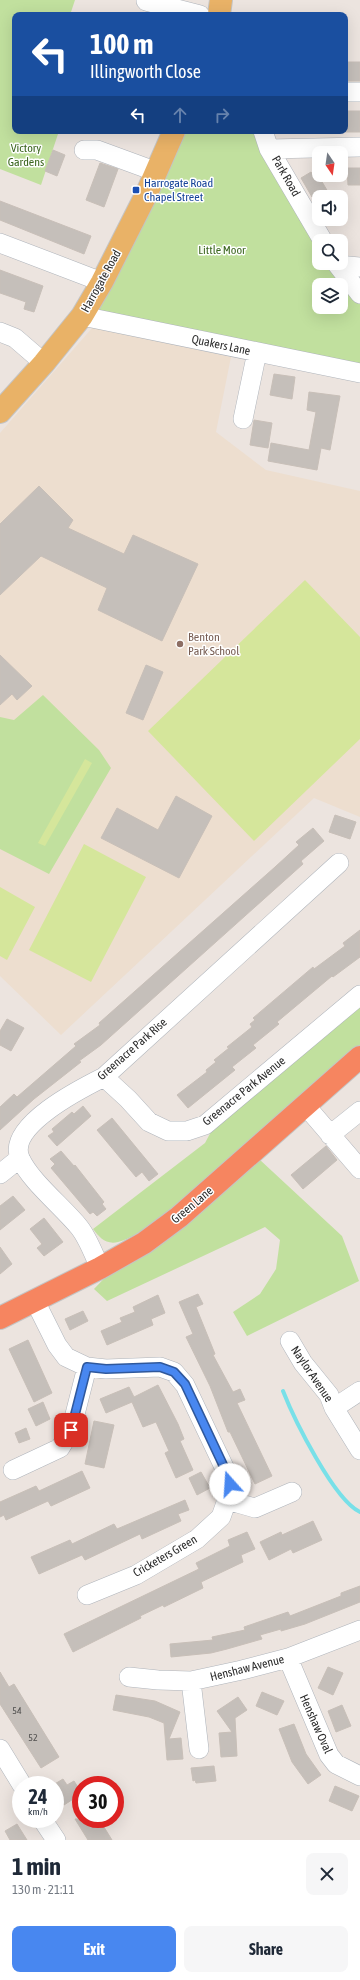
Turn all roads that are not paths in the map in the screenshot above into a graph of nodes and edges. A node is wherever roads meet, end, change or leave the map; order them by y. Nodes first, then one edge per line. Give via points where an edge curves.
1 (146, 0) edge
2 (221, 0) edge
3 (189, 12) edge
4 (219, 12) edge
5 (348, 92) edge
6 (360, 92) edge
7 (173, 134) edge
8 (266, 140) edge
9 (360, 147) edge
10 (84, 150) dead end
11 (157, 172) junction
12 (319, 234) edge
13 (0, 243) edge
14 (348, 265) edge
15 (360, 267) edge
16 (342, 270) edge
17 (102, 282) junction
18 (360, 294) edge
19 (82, 316) junction
20 (0, 332) edge
21 (257, 352) junction
22 (44, 363) junction
23 (360, 373) edge
24 (0, 412) edge
25 (243, 419) dead end
26 (339, 863) dead end
27 (360, 995) edge
28 (360, 1057) edge
29 (104, 1076) junction
30 (305, 1105) junction
31 (360, 1110) edge
32 (330, 1135) junction
33 (20, 1158) junction
34 (360, 1169) edge
35 (0, 1174) edge
36 (100, 1268) junction
37 (35, 1301) junction
38 (0, 1318) edge
39 (290, 1341) dead end
40 (87, 1367) junction
41 (360, 1391) edge
42 (334, 1408) junction
43 (360, 1450) edge
44 (13, 1470) dead end
45 (292, 1492) dead end
46 (227, 1500) junction
47 (87, 1594) dead end
48 (360, 1630) edge
49 (288, 1658) junction
50 (130, 1677) dead end
51 (191, 1681) junction
52 (0, 1749) edge
53 (198, 1749) dead end
54 (16, 1776) edge
55 (360, 1776) edge

1 - 3 street
2 - 4 main road
5 - 6 street
7 - 11 main road, Harrogate Road
8 - 9 street
8 - 12 street, Park Road
10 - 11 street via 97,150
11 - 17 main road, Harrogate Road
13 - 17 street
14 - 15 street
16 - 18 street
17 - 19 main road, Harrogate Road
19 - 21 street, Quakers Lane
19 - 22 main road, Harrogate Road
20 - 22 street via 15,338
21 - 23 street, Quakers Lane
21 - 25 street
22 - 24 main road, Harrogate Road
26 - 29 street, Greenacre Park Rise
27 - 29 street, Greenacre Park Avenue via 205,1125 187,1131 168,1131 149,1122
28 - 30 highway, Green Lane
29 - 33 street, Greenacre Park Rise via 63,1098 28,1128 20,1139
30 - 32 street
30 - 36 highway, Green Lane via 179,1217 144,1243
31 - 32 street
32 - 34 street
33 - 35 street
33 - 36 street via 80,1228
36 - 37 highway, Green Lane
37 - 38 highway, Green Lane
37 - 40 street, Cricketers Green via 57,1345 66,1356
39 - 42 street, Naylor Avenue via 303,1363 328,1395
40 - 44 street via 71,1430 60,1448
40 - 46 street, Cricketers Green via 160,1367 174,1372 185,1384 224,1467 230,1484
41 - 42 street, Naylor Avenue
42 - 43 street, Naylor Avenue
45 - 46 street via 255,1508
46 - 47 street, Cricketers Green via 221,1517 197,1538 136,1575
48 - 49 street, Henshaw Avenue
49 - 51 street, Henshaw Avenue
49 - 55 street, Henshaw Oval via 329,1755 336,1764
50 - 51 street, Henshaw Avenue
51 - 53 street
52 - 54 street

